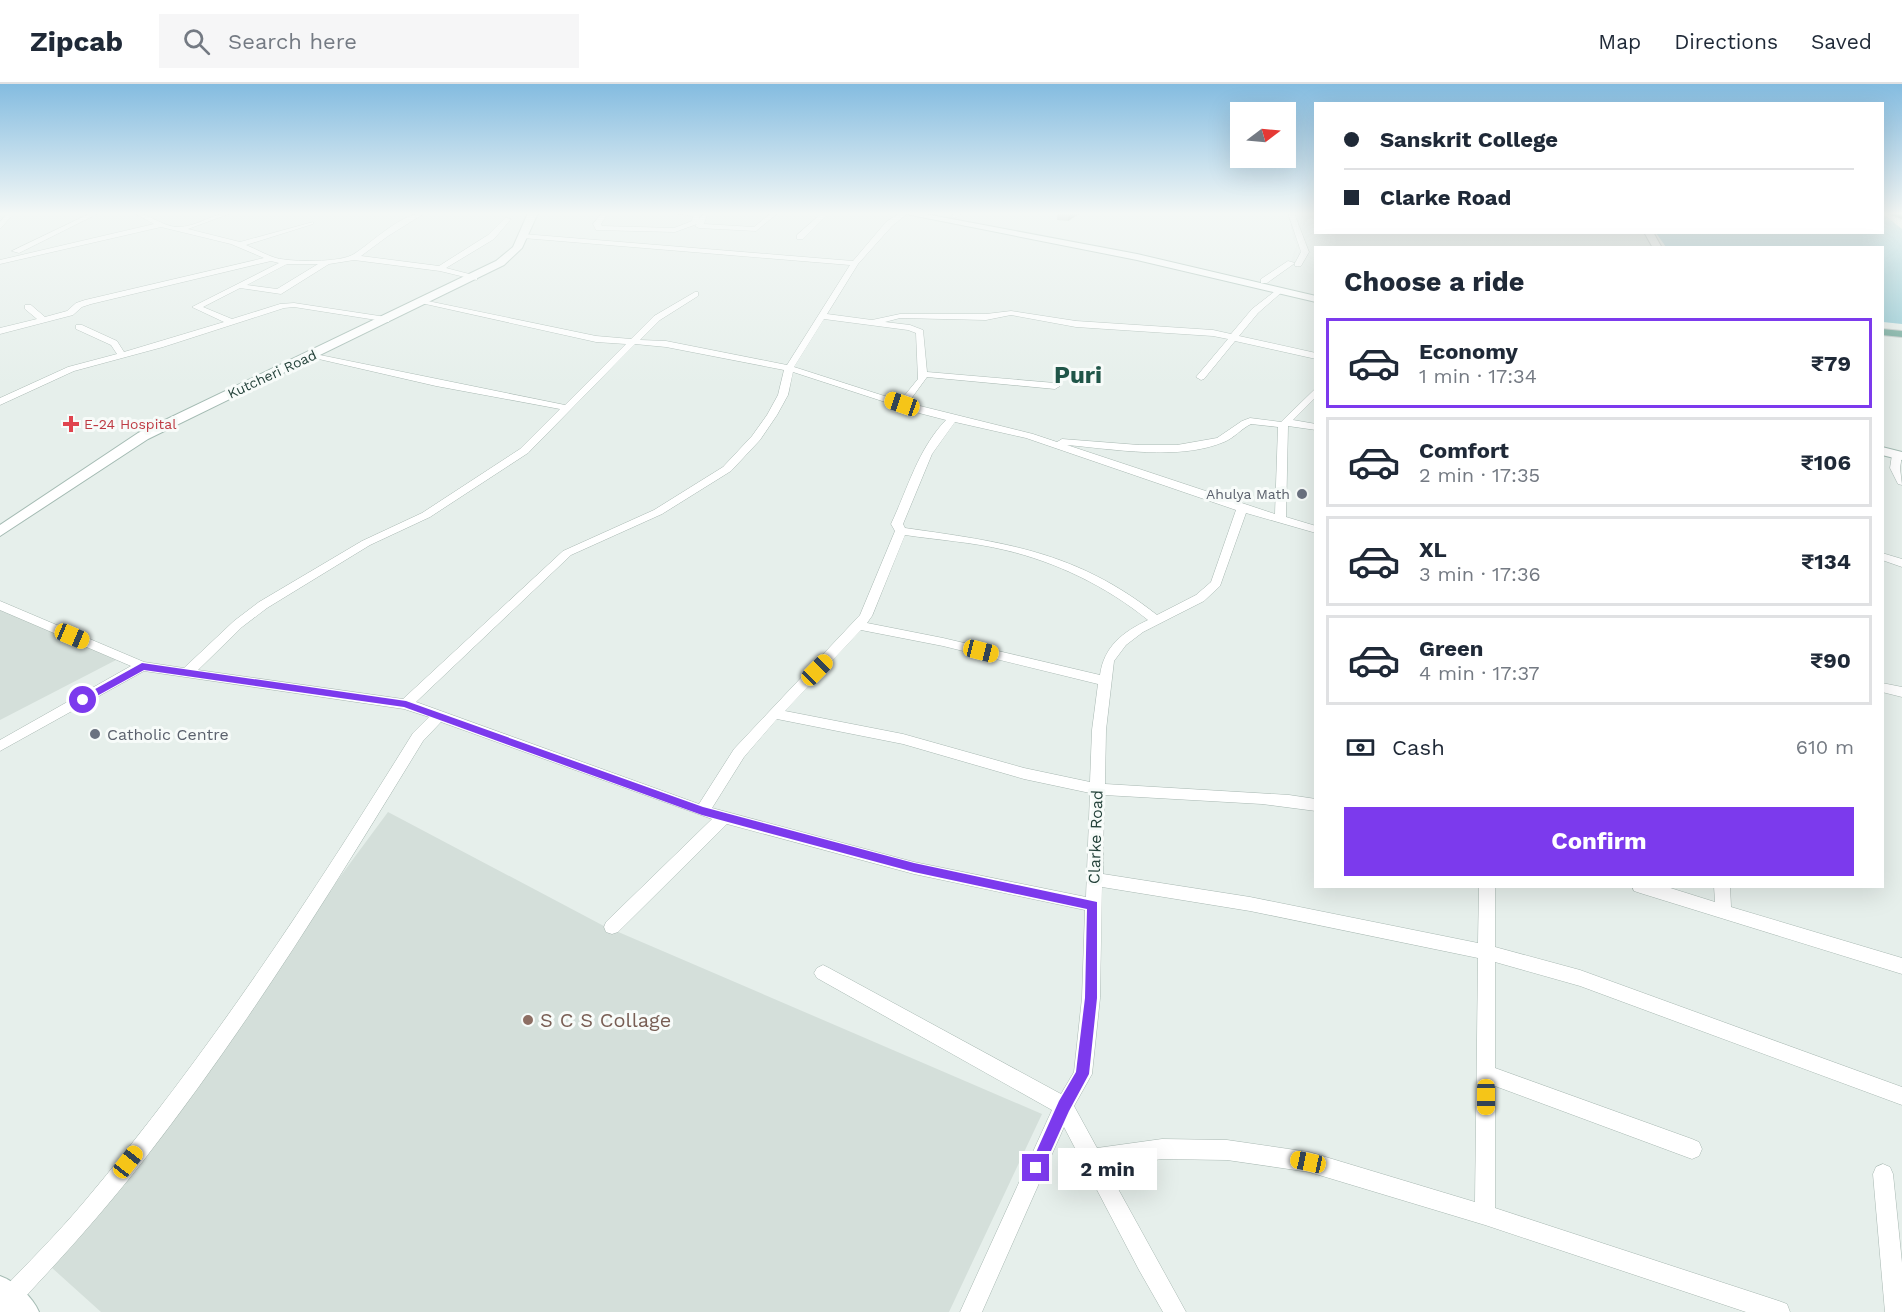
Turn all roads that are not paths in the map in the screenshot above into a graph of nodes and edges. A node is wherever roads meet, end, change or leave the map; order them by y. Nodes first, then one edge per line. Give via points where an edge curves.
1 (224, 270) edge
2 (270, 270) edge
3 (313, 270) edge
4 (448, 270) edge
5 (486, 270) edge
6 (850, 270) edge
7 (1194, 270) edge
8 (1215, 270) edge
9 (1282, 270) edge
10 (474, 278) junction
11 (1264, 281) junction
12 (240, 286) junction
13 (1279, 290) junction
14 (695, 294) dead end
15 (1314, 294) edge
16 (1314, 299) edge
17 (421, 302) junction
18 (28, 307) dead end
19 (822, 316) junction
20 (43, 320) junction
21 (386, 320) junction
22 (875, 322) junction
23 (234, 323) junction
24 (79, 327) dead end
25 (0, 331) edge
26 (1884, 332) edge
27 (1902, 334) edge
28 (1236, 338) junction
29 (635, 343) junction
30 (313, 355) junction
31 (122, 356) junction
32 (1314, 356) edge
33 (789, 368) junction
34 (924, 374) junction
35 (1202, 377) dead end
36 (1055, 386) dead end
37 (1314, 393) edge
38 (0, 402) edge
39 (902, 404) junction
40 (568, 408) junction
41 (953, 418) junction
42 (1285, 424) junction
43 (1314, 428) edge
44 (1046, 441) junction
45 (1884, 443) edge
46 (1884, 451) edge
47 (1900, 453) edge
48 (1902, 482) edge
49 (1242, 508) junction
50 (1280, 519) junction
51 (1314, 529) edge
52 (901, 531) junction
53 (0, 532) edge
54 (1884, 557) edge
55 (1902, 563) edge
56 (0, 605) edge
57 (1156, 620) junction
58 (858, 625) junction
59 (142, 666) junction
60 (186, 673) junction
61 (1105, 681) junction
62 (1884, 688) edge
63 (1902, 692) edge
64 (406, 704) junction
65 (774, 713) junction
66 (437, 717) junction
67 (0, 746) edge
68 (1097, 789) junction
69 (1314, 805) edge
70 (702, 811) junction
71 (724, 817) junction
72 (1094, 879) junction
73 (1487, 888) edge
74 (1647, 888) edge
75 (1722, 888) edge
76 (1093, 905) junction
77 (1723, 910) junction
78 (612, 927) dead end
79 (1487, 952) junction
80 (1902, 966) edge
81 (823, 973) dead end
82 (1486, 1074) junction
83 (1902, 1096) edge
84 (1064, 1106) junction
85 (1692, 1149) dead end
86 (1091, 1159) junction
87 (1883, 1174) dead end
88 (1485, 1215) junction
89 (8, 1302) edge
90 (971, 1312) edge
91 (1175, 1312) edge
92 (1779, 1312) edge
93 (1896, 1312) edge

1 - 20 street via 79,305 70,313
2 - 12 street
3 - 12 street via 278,292
4 - 10 street
5 - 10 main road, Kutcheri Road
6 - 19 street
7 - 13 main road
8 - 11 main road
9 - 11 street
10 - 17 main road, Kutcheri Road
11 - 15 main road
12 - 23 street via 196,307
13 - 16 main road
13 - 28 street via 1255,311
14 - 29 street via 657,318
17 - 21 main road, Kutcheri Road
17 - 29 street via 596,339
18 - 20 street
19 - 22 street
19 - 33 street
20 - 25 street
21 - 23 street via 289,304
21 - 30 main road, Kutcheri Road
22 - 28 street via 900,316 986,317 1011,313 1062,322 1180,329
22 - 34 street via 920,332
23 - 31 street
24 - 31 street via 114,343
26 - 27 main road
28 - 32 street
28 - 35 street
29 - 33 street via 666,344
29 - 40 street
30 - 40 street
30 - 53 main road, Kutcheri Road via 143,436
31 - 38 street via 54,375
33 - 39 street
33 - 64 street via 783,395 772,415 727,469 658,512 567,553
34 - 36 street
34 - 39 street via 922,383
37 - 42 street
39 - 41 street
40 - 60 street via 524,451 495,471 263,605
41 - 44 street
41 - 52 street via 931,443 918,470 897,524
42 - 43 street
42 - 44 street via 1250,421 1224,440 1175,447
42 - 50 street
44 - 49 street
45 - 47 main road
46 - 47 main road
47 - 48 street via 1895,468
49 - 50 street
49 - 57 street, Clarke Road via 1216,583 1200,598
50 - 51 street
52 - 57 street via 1018,550 1099,581
52 - 58 street via 866,616
54 - 55 street
56 - 59 street
57 - 61 street, Clarke Road via 1121,642 1108,661
58 - 61 street
58 - 65 street
59 - 60 street
59 - 67 street
60 - 64 street
61 - 68 street, Clarke Road
62 - 63 street
64 - 66 street
65 - 68 street via 808,724 903,739 1053,782
65 - 70 street via 739,753
66 - 70 street
66 - 89 street via 418,736 290,942 194,1077 90,1211
68 - 69 street
68 - 72 street, Clarke Road
70 - 71 street
71 - 76 street via 914,868
71 - 78 street
72 - 76 street, Clarke Road
72 - 79 street via 1250,904
73 - 79 street
74 - 77 street
75 - 77 street
76 - 84 street, Clarke Road via 1091,998 1083,1074
77 - 80 street
79 - 82 street
79 - 83 street via 1580,978
81 - 84 street
82 - 85 street
82 - 88 street
84 - 86 street
84 - 90 street, Clarke Road
86 - 88 street via 1162,1149 1274,1155
86 - 91 street
87 - 93 street
88 - 92 street

